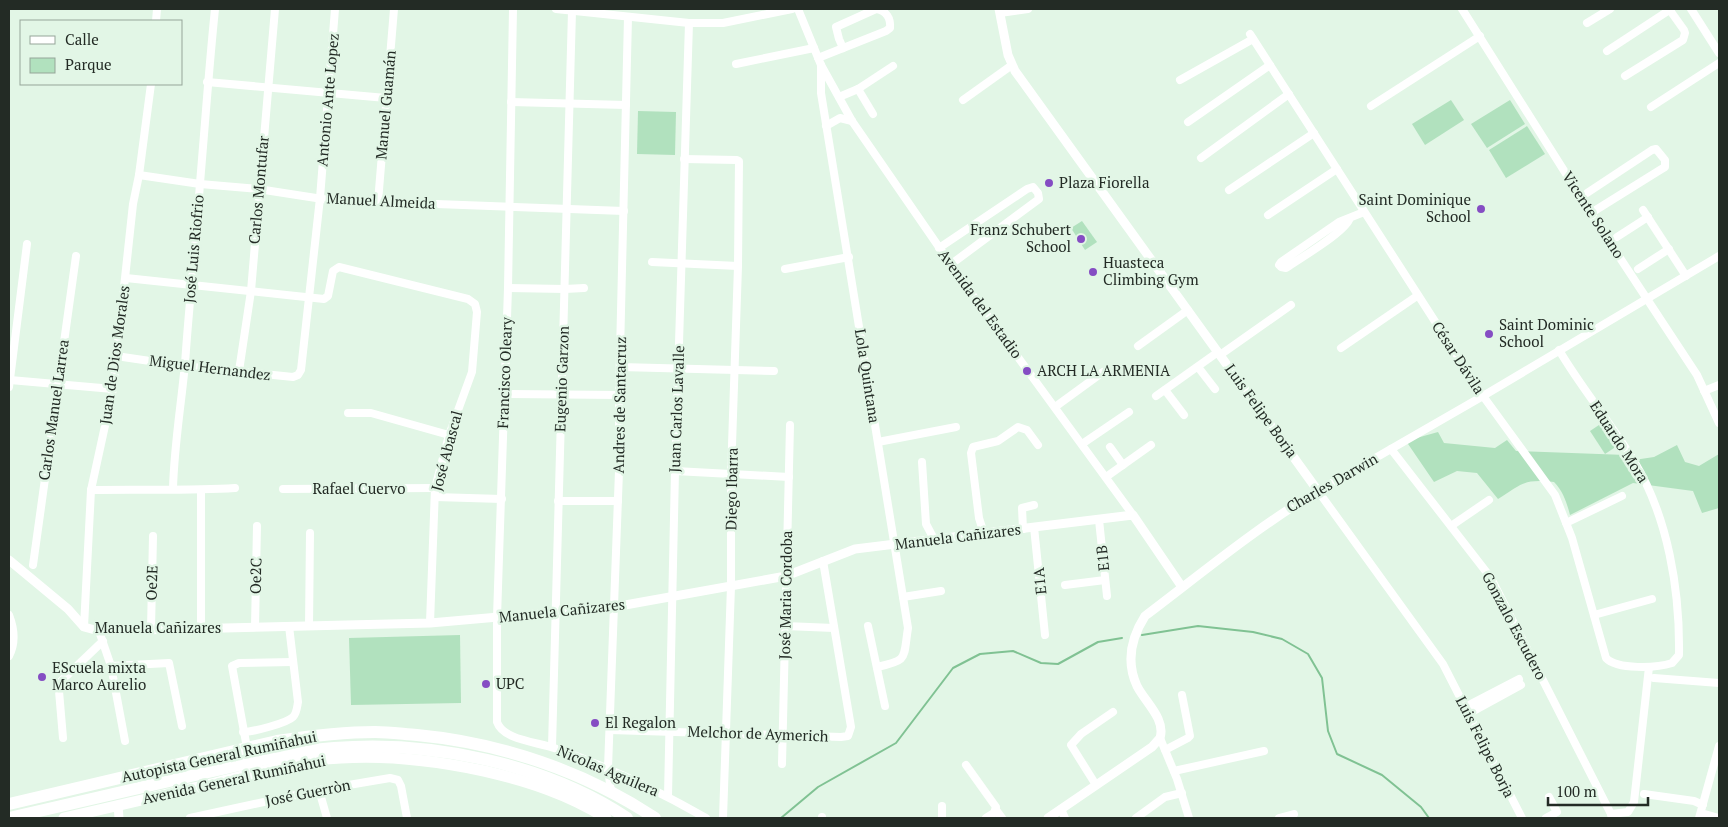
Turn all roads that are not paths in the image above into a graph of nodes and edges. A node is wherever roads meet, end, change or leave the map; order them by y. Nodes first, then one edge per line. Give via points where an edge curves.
1 (215, 9) edge
2 (275, 9) edge
3 (335, 9) edge
4 (394, 9) edge
5 (513, 9) edge
6 (556, 9) edge
7 (792, 9) edge
8 (798, 9) edge
9 (877, 9) edge
10 (1028, 9) edge
11 (1462, 9) edge
12 (1610, 9) edge
13 (1670, 9) edge
14 (1690, 9) edge
15 (572, 11) junction
16 (999, 11) edge
17 (628, 17) junction
18 (688, 23) junction
19 (1587, 23) dead end
20 (1480, 36) junction
21 (814, 48) junction
22 (843, 48) junction
23 (1607, 50) dead end
24 (1719, 53) edge
25 (819, 61) junction
26 (1719, 63) edge
27 (736, 64) dead end
28 (1012, 65) junction
29 (1270, 65) junction
30 (893, 66) dead end
31 (1625, 76) dead end
32 (1180, 80) dead end
33 (207, 82) junction
34 (152, 85) edge
35 (268, 88) junction
36 (858, 89) junction
37 (329, 94) junction
38 (1289, 94) junction
39 (839, 97) junction
40 (386, 98) junction
41 (963, 100) dead end
42 (511, 102) junction
43 (570, 103) junction
44 (626, 105) junction
45 (1371, 106) dead end
46 (1651, 107) dead end
47 (873, 114) dead end
48 (852, 121) junction
49 (1188, 122) dead end
50 (826, 126) junction
51 (1314, 133) junction
52 (1201, 158) dead end
53 (684, 159) junction
54 (1337, 169) junction
55 (139, 175) junction
56 (200, 184) junction
57 (258, 189) junction
58 (1229, 190) dead end
59 (1587, 193) dead end
60 (320, 198) junction
61 (378, 202) junction
62 (510, 207) junction
63 (567, 209) junction
64 (624, 211) junction
65 (1364, 212) junction
66 (1591, 213) junction
67 (1268, 215) dead end
68 (1350, 218) junction
69 (1617, 237) dead end
70 (27, 244) dead end
71 (939, 248) junction
72 (1669, 249) junction
73 (76, 256) dead end
74 (1719, 256) edge
75 (848, 257) junction
76 (652, 262) dead end
77 (682, 263) junction
78 (950, 264) junction
79 (738, 266) junction
80 (785, 269) dead end
81 (1638, 269) dead end
82 (1686, 276) junction
83 (126, 278) junction
84 (190, 284) junction
85 (508, 288) junction
86 (584, 288) dead end
87 (565, 289) junction
88 (251, 291) junction
89 (1417, 296) junction
90 (310, 297) junction
91 (1647, 298) junction
92 (1291, 305) dead end
93 (1188, 310) junction
94 (12, 326) edge
95 (1138, 346) dead end
96 (1341, 348) dead end
97 (1559, 350) junction
98 (1219, 354) junction
99 (116, 356) junction
100 (184, 366) junction
101 (620, 366) junction
102 (1198, 366) junction
103 (678, 368) junction
104 (301, 370) joint
105 (735, 370) junction
106 (774, 370) dead end
107 (239, 372) junction
108 (1103, 372) dead end
109 (9, 383) edge
110 (58, 384) junction
111 (1719, 385) edge
112 (113, 389) junction
113 (1215, 389) dead end
114 (1165, 390) junction
115 (1704, 391) junction
116 (504, 394) junction
117 (619, 395) junction
118 (560, 396) junction
119 (1156, 396) dead end
120 (1483, 396) junction
121 (1055, 408) junction
122 (1129, 412) dead end
123 (348, 413) dead end
124 (1184, 415) dead end
125 (1719, 423) edge
126 (790, 425) dead end
127 (956, 427) dead end
128 (449, 435) junction
129 (878, 442) junction
130 (1082, 444) junction
131 (1038, 445) dead end
132 (1151, 445) dead end
133 (1110, 447) dead end
134 (1391, 449) junction
135 (922, 462) dead end
136 (1123, 465) junction
137 (675, 471) junction
138 (731, 475) junction
139 (789, 477) junction
140 (1106, 477) junction
141 (235, 488) dead end
142 (435, 488) junction
143 (173, 489) junction
144 (283, 489) dead end
145 (91, 490) junction
146 (202, 490) junction
147 (1318, 491) junction
148 (1622, 496) dead end
149 (435, 497) junction
150 (502, 499) junction
151 (1489, 500) dead end
152 (558, 501) junction
153 (618, 501) junction
154 (1034, 505) dead end
155 (1133, 515) junction
156 (1099, 520) junction
157 (1566, 523) junction
158 (257, 526) dead end
159 (1451, 526) junction
160 (1034, 527) junction
161 (1023, 529) junction
162 (310, 534) dead end
163 (984, 534) junction
164 (153, 536) dead end
165 (934, 540) junction
166 (895, 544) junction
167 (9, 560) edge
168 (823, 561) junction
169 (33, 565) dead end
170 (786, 576) junction
171 (1105, 580) junction
172 (1065, 585) dead end
173 (731, 586) junction
174 (1182, 587) junction
175 (941, 591) dead end
176 (673, 596) junction
177 (1107, 596) dead end
178 (903, 597) junction
179 (1652, 599) dead end
180 (614, 607) junction
181 (555, 613) junction
182 (1594, 615) junction
183 (9, 616) edge
184 (497, 617) junction
185 (430, 623) junction
186 (289, 626) junction
187 (309, 626) junction
188 (785, 626) junction
189 (868, 626) dead end
190 (84, 627) junction
191 (256, 627) junction
192 (201, 628) junction
193 (834, 628) junction
194 (150, 629) junction
195 (99, 631) junction
196 (1045, 635) dead end
197 (103, 641) junction
198 (9, 656) edge
199 (292, 662) junction
200 (110, 666) junction
201 (877, 667) junction
202 (1650, 667) junction
203 (1654, 678) dead end
204 (1520, 682) dead end
205 (1719, 684) edge
206 (1182, 695) dead end
207 (885, 706) dead end
208 (1466, 710) junction
209 (1113, 712) dead end
210 (182, 726) dead end
211 (261, 728) junction
212 (610, 730) junction
213 (244, 732) junction
214 (669, 732) junction
215 (726, 733) junction
216 (507, 734) joint
217 (782, 736) junction
218 (63, 738) dead end
219 (1160, 738) junction
220 (126, 741) dead end
221 (264, 744) junction
222 (1719, 746) edge
223 (552, 747) junction
224 (247, 748) junction
225 (1165, 750) junction
226 (1264, 751) dead end
227 (782, 764) dead end
228 (966, 765) dead end
229 (608, 768) junction
230 (1174, 770) junction
231 (1096, 785) junction
232 (319, 790) junction
233 (611, 792) junction
234 (1182, 793) junction
235 (1644, 794) dead end
236 (668, 796) junction
237 (1549, 798) dead end
238 (9, 804) edge
239 (118, 805) junction
240 (1703, 805) junction
241 (942, 806) dead end
242 (1062, 809) junction
243 (996, 810) junction
244 (1294, 814) dead end
245 (221, 815) edge
246 (1611, 816) edge
247 (1700, 816) edge
248 (9, 818) edge
249 (64, 818) edge
250 (119, 818) edge
251 (190, 818) edge
252 (327, 818) edge
253 (407, 818) edge
254 (606, 818) edge
255 (627, 818) edge
256 (655, 818) edge
257 (706, 818) edge
258 (723, 818) edge
259 (942, 818) edge
260 (986, 818) edge
261 (1002, 818) edge
262 (1048, 818) edge
263 (1065, 818) edge
264 (1136, 818) edge
265 (1189, 818) edge
266 (1279, 818) edge
267 (1522, 818) edge
268 (1546, 818) edge
269 (1719, 818) edge

1 - 33 street, José Luis Riofrio
2 - 35 street, Carlos Montufar
3 - 37 street, Antonio Ante Lopez
4 - 40 street, Manuel Guamán
5 - 42 street, Francisco Oleary
6 - 15 street
7 - 18 street via 723,24
8 - 21 street, Avenida del Estadio
9 - 22 street via 836,27
9 - 22 street via 886,14 890,28
10 - 16 street
11 - 20 street, Vicente Solano
12 - 19 street
13 - 23 street
13 - 31 street via 1684,30 1683,40
14 - 24 street
15 - 17 street
15 - 43 street, Eugenio Garzon
16 - 28 street, Luis Felipe Borja
17 - 18 street
17 - 44 street, Andres de Santacruz
18 - 53 street, Juan Carlos Lavalle
20 - 45 street
20 - 66 street, Vicente Solano
21 - 25 street, Avenida del Estadio
21 - 27 street
22 - 25 street
25 - 39 street, Avenida del Estadio
25 - 50 street, Lola Quintana
26 - 46 street
28 - 41 street
28 - 93 street, Luis Felipe Borja
29 - 32 street, César Dávila via 1252,37
29 - 38 street, César Dávila
29 - 49 street
30 - 36 street
33 - 35 street
33 - 56 street, José Luis Riofrio
34 - 55 street, Juan de Dios Morales
35 - 37 street
35 - 57 street, Carlos Montufar
36 - 39 street
36 - 47 street
37 - 40 street
37 - 60 street, Antonio Ante Lopez
38 - 51 street, César Dávila
38 - 52 street
39 - 48 street, Avenida del Estadio
40 - 61 street, Manuel Guamán
42 - 43 street
42 - 62 street, Francisco Oleary
43 - 44 street
43 - 63 street, Eugenio Garzon
44 - 64 street, Andres de Santacruz
48 - 50 street via 836,119
48 - 71 street, Avenida del Estadio
50 - 75 street, Lola Quintana
51 - 54 street, César Dávila
51 - 58 street
53 - 77 street, Juan Carlos Lavalle
53 - 79 street, Diego Ibarra via 738,160
54 - 65 street, César Dávila
54 - 67 street
55 - 56 street, Manuel Almeida
55 - 83 street, Juan de Dios Morales
56 - 57 street, Manuel Almeida
56 - 84 street, José Luis Riofrio
57 - 60 street, Manuel Almeida
57 - 88 street, Carlos Montufar
59 - 66 street via 1652,150 1656,149 1665,160 1665,167
60 - 61 street, Manuel Almeida
60 - 90 street, Antonio Ante Lopez
61 - 62 street, Manuel Almeida
62 - 63 street, Manuel Almeida
62 - 85 street, Francisco Oleary
63 - 64 street, Manuel Almeida
63 - 87 street, Eugenio Garzon
64 - 101 street, Andres de Santacruz
65 - 68 street
65 - 89 street, César Dávila
66 - 91 street, Vicente Solano
68 - 68 street via 1339,222 1279,265 1286,268 1347,225
69 - 72 street via 1646,213
70 - 94 street
71 - 78 street, Avenida del Estadio
71 - 78 street via 1027,189 1033,188 1038,193 1039,200
72 - 81 street
72 - 82 street
73 - 110 street, Carlos Manuel Larrea
74 - 82 street, Charles Darwin
75 - 80 street
75 - 129 street, Lola Quintana
76 - 77 street
77 - 79 street
77 - 103 street, Juan Carlos Lavalle
78 - 121 street, Avenida del Estadio
79 - 105 street, Diego Ibarra
82 - 91 street, Charles Darwin
83 - 84 street
83 - 99 street, Juan de Dios Morales
84 - 88 street
84 - 100 street, José Luis Riofrio
85 - 87 street
85 - 116 street, Francisco Oleary
86 - 87 street
87 - 118 street, Eugenio Garzon
88 - 90 street
88 - 107 street, Carlos Montufar
89 - 96 street
89 - 120 street, César Dávila
90 - 104 street, Antonio Ante Lopez
90 - 128 street, José Abascal via 324,299 328,296 333,271 338,267 468,298 475,304 472,372
91 - 97 street, Charles Darwin
91 - 115 street, Vicente Solano
92 - 98 street
93 - 95 street
93 - 98 street, Luis Felipe Borja
94 - 109 street
97 - 120 street, Charles Darwin
97 - 202 street, Eduardo Mora via 1634,460 1650,490 1666,536 1675,585 1679,655 1672,664
98 - 102 street
98 - 147 street, Luis Felipe Borja
99 - 100 street, Miguel Hernandez
99 - 112 street, Juan de Dios Morales
100 - 107 street, Miguel Hernandez
100 - 143 street, José Luis Riofrio
101 - 103 street
101 - 117 street, Andres de Santacruz
102 - 113 street
102 - 114 street
103 - 105 street
103 - 137 street, Juan Carlos Lavalle
104 - 107 street, Miguel Hernandez via 293,377
105 - 106 street
105 - 138 street, Diego Ibarra
108 - 121 street
109 - 110 street
110 - 112 street
110 - 169 street, Carlos Manuel Larrea
111 - 115 street
112 - 145 street, Juan de Dios Morales
114 - 119 street
114 - 124 street
115 - 125 street, Vicente Solano
116 - 118 street
116 - 150 street, Francisco Oleary
117 - 118 street
117 - 153 street, Andres de Santacruz
118 - 152 street, Eugenio Garzon
120 - 134 street, Charles Darwin
120 - 157 street, César Dávila via 1555,495
121 - 130 street, Avenida del Estadio
122 - 130 street
123 - 128 street via 371,413
126 - 139 street, José Maria Cordoba
127 - 129 street
128 - 142 street, José Abascal
129 - 166 street, Lola Quintana
130 - 140 street, Avenida del Estadio
131 - 163 street via 1021,427 998,441 973,447 979,518
132 - 136 street
133 - 136 street
134 - 147 street, Charles Darwin
134 - 159 street, Gonzalo Escudero
135 - 165 street via 926,524
136 - 140 street
137 - 138 street
137 - 176 street, Juan Carlos Lavalle
138 - 139 street
138 - 173 street, Diego Ibarra
139 - 170 street, José Maria Cordoba
140 - 155 street, Avenida del Estadio
141 - 146 street
142 - 144 street, Rafael Cuervo
142 - 149 street, José Abascal
143 - 145 street
143 - 146 street
145 - 190 street, Juan de Dios Morales
146 - 192 street
147 - 174 street, Charles Darwin via 1249,535
147 - 208 street, Luis Felipe Borja via 1443,664
148 - 157 street
149 - 150 street
149 - 185 street, José Abascal
150 - 184 street, Francisco Oleary
151 - 159 street
152 - 153 street
152 - 181 street, Eugenio Garzon
153 - 180 street, Andres de Santacruz
154 - 161 street via 1022,508
155 - 156 street, Manuela Cañizares
155 - 174 street, Avenida del Estadio
156 - 160 street, Manuela Cañizares
156 - 171 street, E1B
157 - 182 street, César Dávila
158 - 191 street, Oe2C
159 - 246 street, Gonzalo Escudero via 1492,578
160 - 161 street, Manuela Cañizares
160 - 196 street, E1A
161 - 163 street, Manuela Cañizares
162 - 187 street
163 - 165 street, Manuela Cañizares
164 - 194 street, Oe2E
165 - 166 street, Manuela Cañizares
166 - 168 street, Manuela Cañizares via 855,549
166 - 178 street, Lola Quintana
167 - 190 street, Manuela Cañizares via 68,609
168 - 170 street, Manuela Cañizares
168 - 193 street, Melchor de Aymerich
170 - 173 street, Manuela Cañizares
170 - 188 street, José Maria Cordoba
171 - 172 street
171 - 177 street, E1B
173 - 176 street, Manuela Cañizares
173 - 215 street, Diego Ibarra
174 - 219 street, Charles Darwin via 1145,616 1131,649 1134,677 1160,726
175 - 178 street
176 - 180 street, Manuela Cañizares
176 - 214 street, Juan Carlos Lavalle
178 - 201 street, Lola Quintana via 908,628 904,657 895,663
179 - 182 street
180 - 181 street, Manuela Cañizares
180 - 212 street, Andres de Santacruz
181 - 184 street, Manuela Cañizares
181 - 223 street, Eugenio Garzon
182 - 202 street, César Dávila via 1606,658 1611,663
183 - 198 street via 14,637
184 - 185 street, Manuela Cañizares
184 - 216 street, Francisco Oleary via 496,717 498,727
185 - 187 street, Manuela Cañizares
186 - 187 street, Manuela Cañizares
186 - 191 street, Manuela Cañizares
186 - 199 street
188 - 193 street
188 - 217 street, José Maria Cordoba
189 - 201 street
190 - 195 street, Manuela Cañizares
191 - 192 street, Manuela Cañizares
192 - 194 street, Manuela Cañizares
193 - 217 street, Melchor de Aymerich via 851,731 845,737
194 - 195 street, Manuela Cañizares
195 - 197 street
197 - 200 street
197 - 218 street via 60,682
199 - 211 street via 297,712 289,719
199 - 213 street via 233,664
200 - 210 street via 169,663
200 - 220 street
201 - 207 street
202 - 246 street via 1634,802 1628,812
203 - 205 street
204 - 208 street
206 - 225 street via 1190,736
208 - 267 street, Luis Felipe Borja
209 - 231 street via 1071,745
211 - 213 street
211 - 221 street via 259,735
212 - 214 street, Melchor de Aymerich
212 - 229 street, Andres de Santacruz
213 - 224 street
214 - 215 street, Melchor de Aymerich
214 - 236 street, Juan Carlos Lavalle
215 - 217 street, Melchor de Aymerich
215 - 258 street, Diego Ibarra
216 - 223 street, Nicolas Aguilera
217 - 227 street, José Maria Cordoba
219 - 225 street, Charles Darwin
219 - 231 street via 1152,747
221 - 224 highway, Autopista General Rumiñahui
221 - 233 highway, Autopista General Rumiñahui via 319,734 378,732 442,738 528,757
222 - 240 street
223 - 229 street, Nicolas Aguilera
224 - 238 highway, Autopista General Rumiñahui
225 - 230 street, Charles Darwin
226 - 230 street
228 - 243 street
229 - 233 street, Andres de Santacruz
229 - 236 street, Nicolas Aguilera
230 - 234 street, Charles Darwin
231 - 242 street
232 - 245 street, José Guerròn
232 - 252 street
232 - 253 street, José Guerròn via 390,778 398,780
233 - 256 highway, Autopista General Rumiñahui
234 - 264 street via 1166,797
234 - 265 street, Charles Darwin
235 - 240 street
236 - 257 street, Nicolas Aguilera
237 - 268 street via 1556,812
239 - 249 main road, Avenida General Rumiñahui
239 - 250 street
239 - 254 main road, Avenida General Rumiñahui via 295,764 376,757 443,762 517,779 544,787
240 - 247 street
241 - 259 street
242 - 262 street
242 - 263 street
243 - 260 street
243 - 261 street
244 - 266 street
245 - 251 street, José Guerròn
247 - 269 street
248 - 255 highway, Autopista General Rumiñahui via 278,757 352,747 420,749 500,763 583,794

